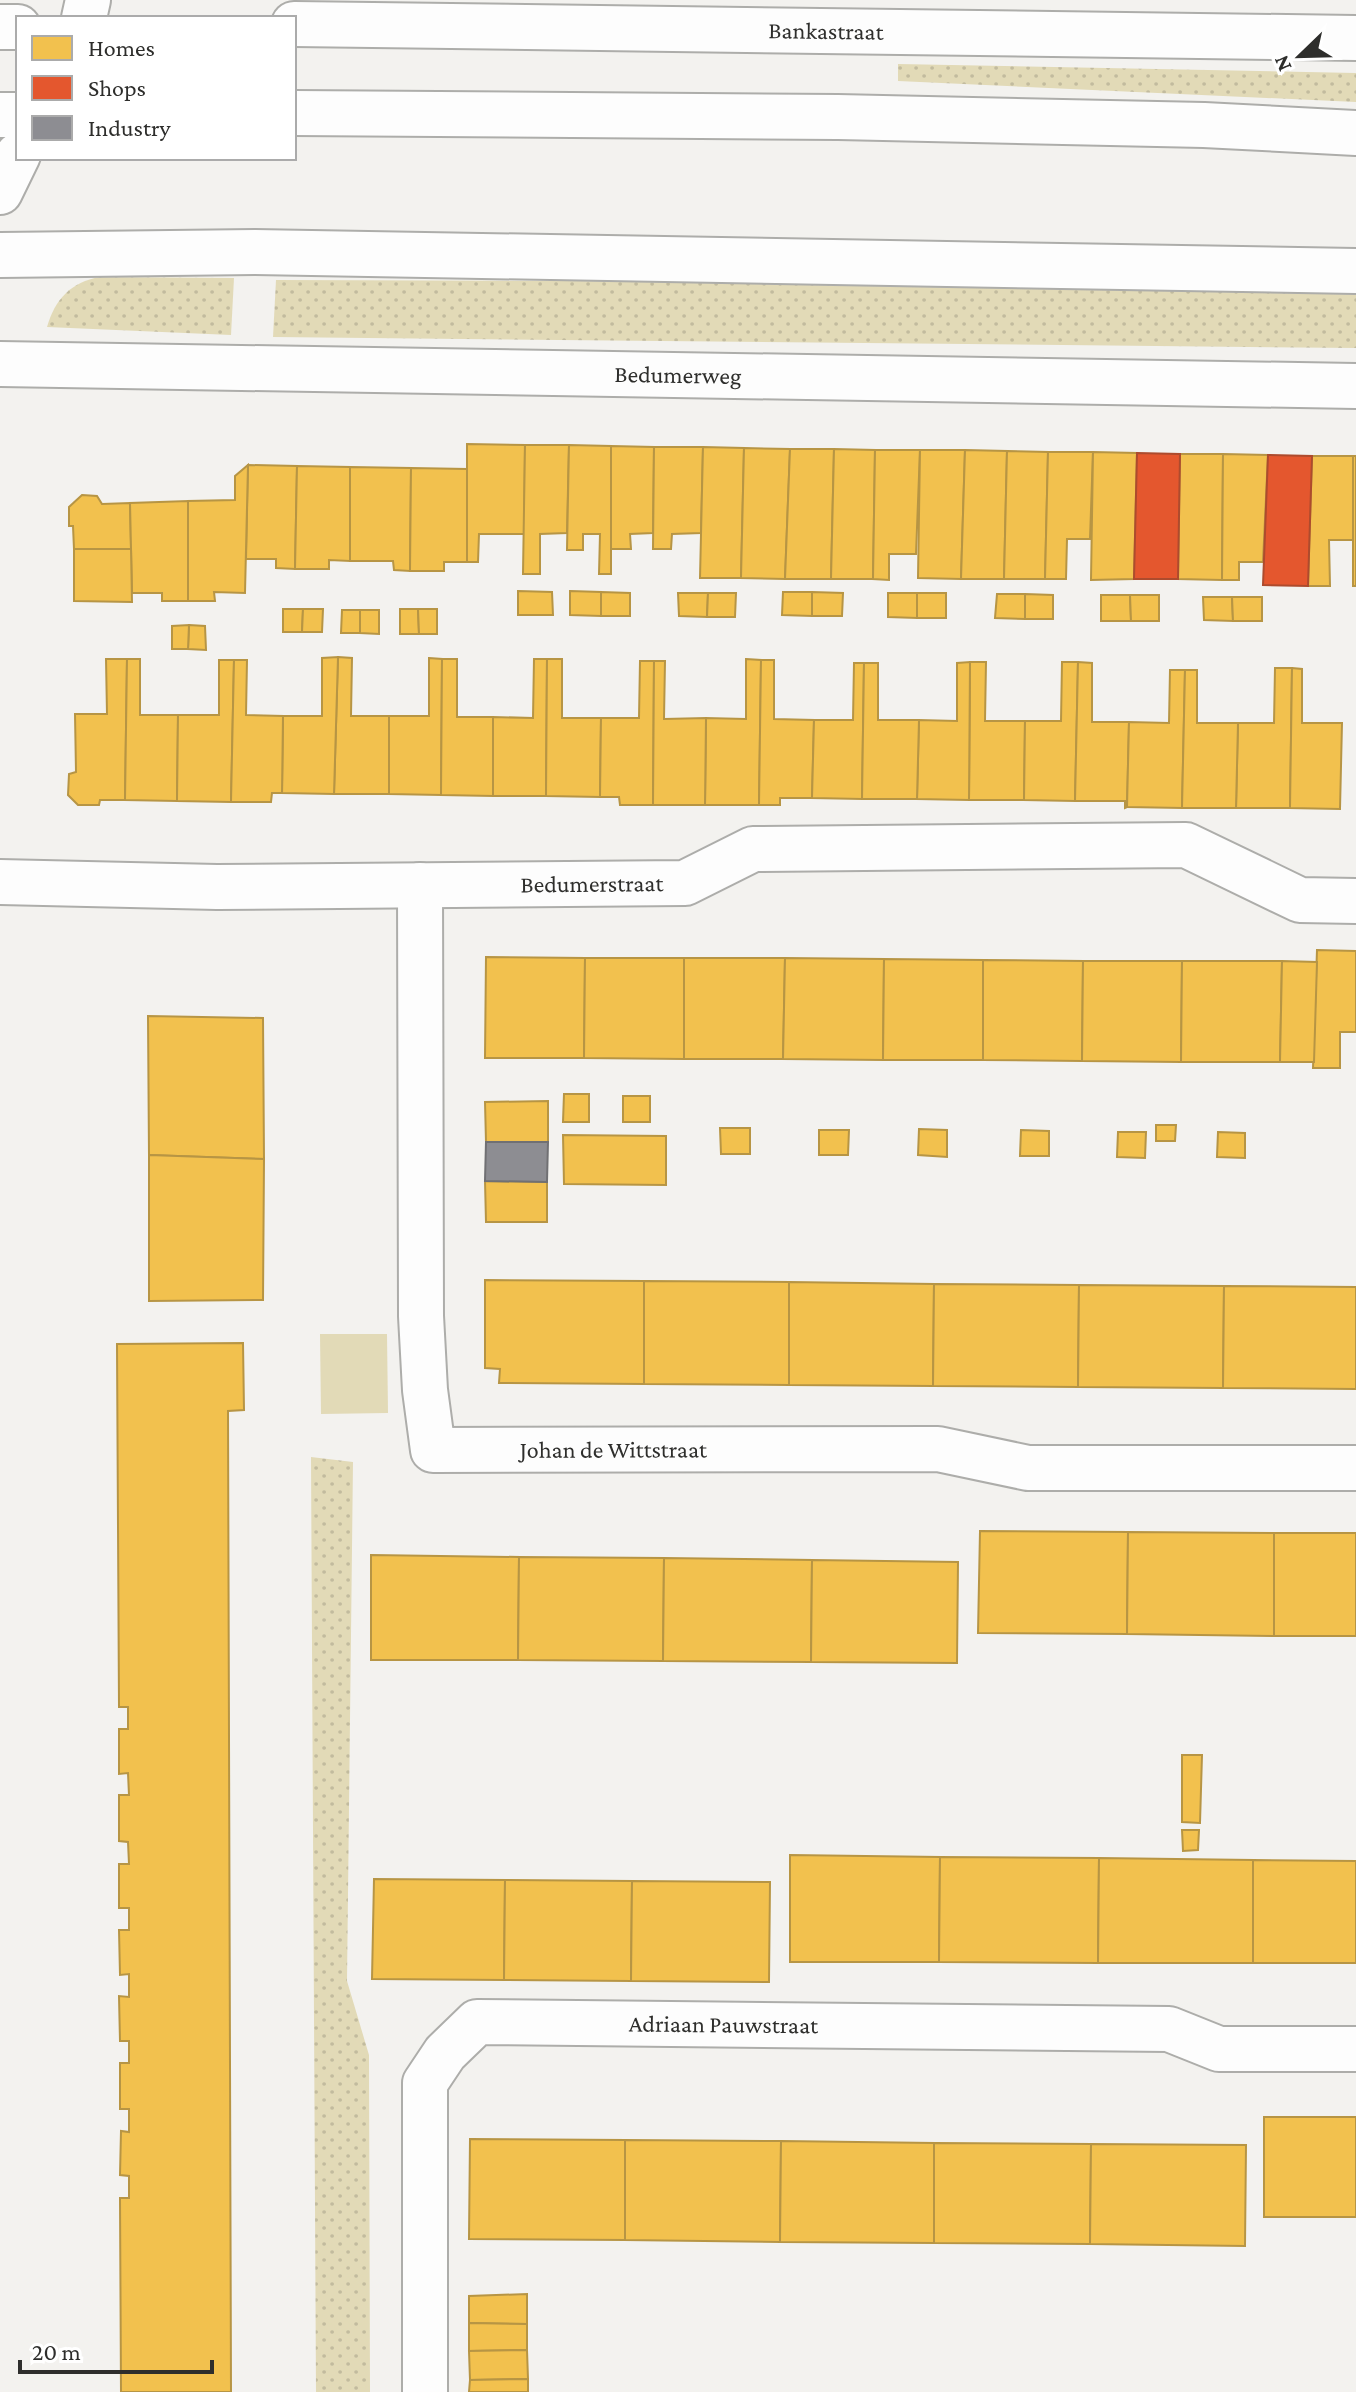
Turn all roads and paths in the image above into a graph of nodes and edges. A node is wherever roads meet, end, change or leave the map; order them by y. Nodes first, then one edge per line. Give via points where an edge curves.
1 (296, 24) edge
2 (1356, 38) edge
3 (296, 113) edge
4 (1356, 133) edge
5 (16, 159) edge
6 (0, 192) edge
7 (0, 255) edge
8 (1356, 271) edge
9 (0, 364) edge
10 (1356, 386) edge
11 (0, 882) edge
12 (420, 885) junction
13 (1356, 901) edge
14 (1356, 1468) edge
15 (1356, 2049) edge
16 (425, 2392) edge

1 - 2 street, Bankastraat
3 - 4 street via 838,117
5 - 6 street
7 - 8 street via 255,252
9 - 10 street, Bedumerweg
11 - 12 street, Bedumerstraat
12 - 13 street, Bedumerstraat via 685,883 753,849 1186,845 1300,900
12 - 14 street, Johan de Wittstraat via 421,1316 433,1450 938,1449 1028,1468
15 - 16 street, Adriaan Pauwstraat via 1219,2049 1169,2029 477,2022 445,2053 425,2083

